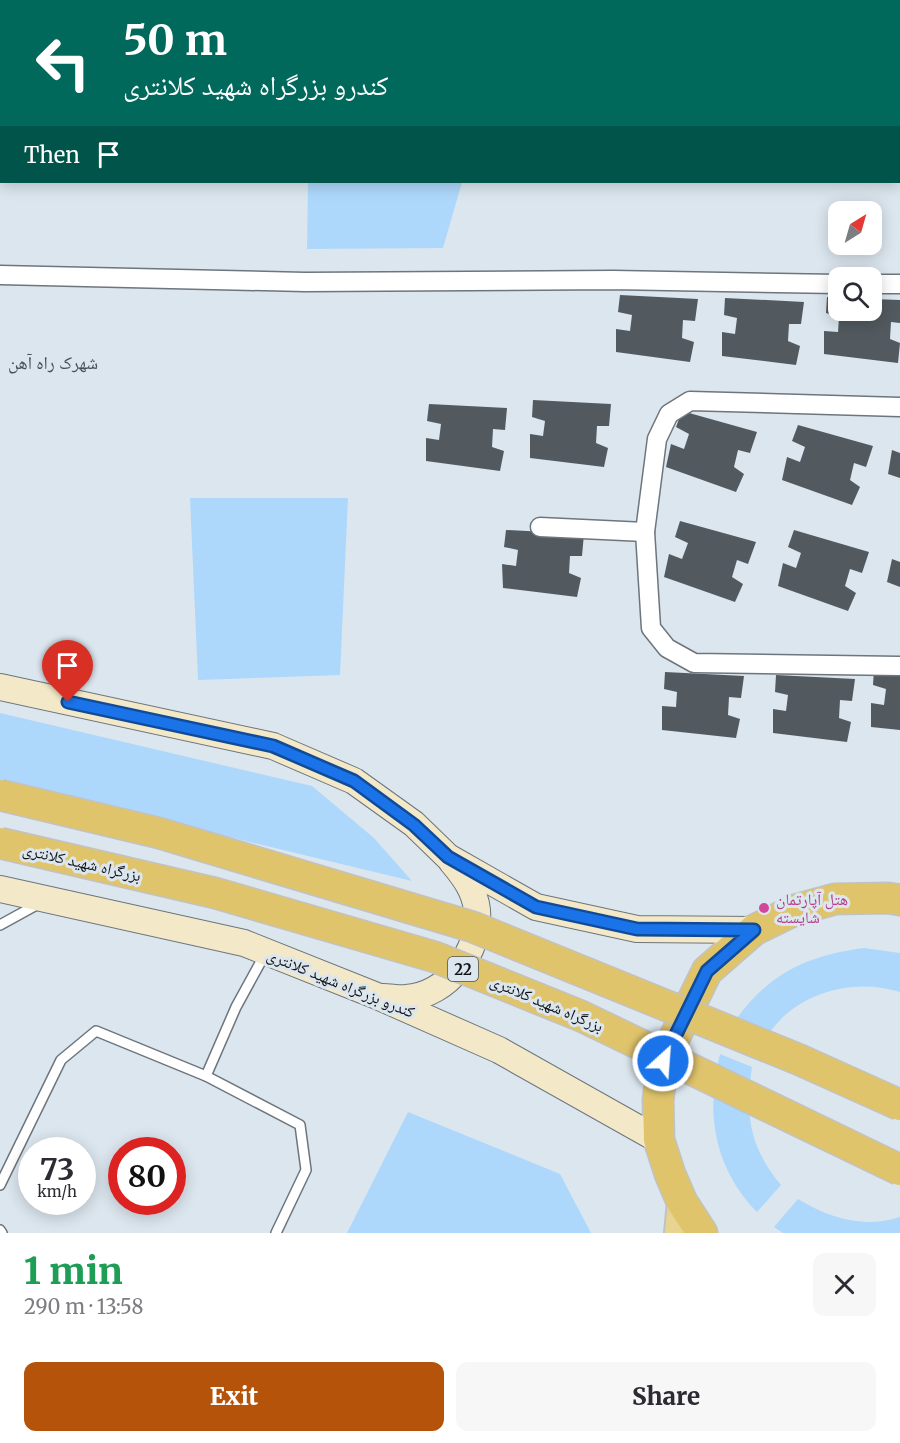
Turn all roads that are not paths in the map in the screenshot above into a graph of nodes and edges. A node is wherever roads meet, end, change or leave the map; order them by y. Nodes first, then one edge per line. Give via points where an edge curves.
1 (0, 275) edge
2 (828, 284) edge
3 (882, 284) edge
4 (900, 285) edge
5 (900, 407) edge
6 (540, 527) dead end
7 (645, 532) junction
8 (900, 666) edge
9 (0, 687) edge
10 (0, 795) edge
11 (0, 843) edge
12 (448, 857) junction
13 (0, 889) edge
14 (47, 900) junction
15 (900, 900) edge
16 (0, 926) edge
17 (754, 930) junction
18 (267, 952) junction
19 (377, 996) junction
20 (206, 1076) junction
21 (900, 1105) edge
22 (659, 1140) junction
23 (900, 1170) edge
24 (0, 1185) edge
25 (682, 1202) junction
26 (276, 1233) edge
27 (679, 1233) edge
28 (702, 1233) edge

1 - 2 street via 304,282 613,280
3 - 4 street
5 - 7 street via 690,401 669,414 657,439
6 - 7 street
7 - 8 street via 651,628 667,648 694,663
9 - 12 main road via 273,746 354,781 414,825
10 - 21 highway, bridge via 159,833 474,927 800,1059
11 - 23 highway, بزرگراه شهید کلانتری / 22, bridge via 214,893 435,957 581,1016
12 - 17 main road via 536,907 637,929
12 - 19 main road via 468,881 477,910 474,941 461,968 437,989 408,998
13 - 14 main road, کندرو بزرگراه شهید کلانتری
14 - 16 lane
14 - 18 main road, کندرو بزرگراه شهید کلانتری via 244,943
15 - 17 highway via 835,899 795,910
17 - 22 highway via 707,971 663,1061 658,1100
18 - 19 main road, کندرو بزرگراه شهید کلانتری
18 - 20 lane via 236,1007
19 - 22 main road, کندرو بزرگراه شهید کلانتری via 499,1050
20 - 24 lane via 96,1031 61,1060
20 - 26 lane via 300,1125 306,1170
22 - 25 highway
25 - 27 main road
25 - 28 highway

